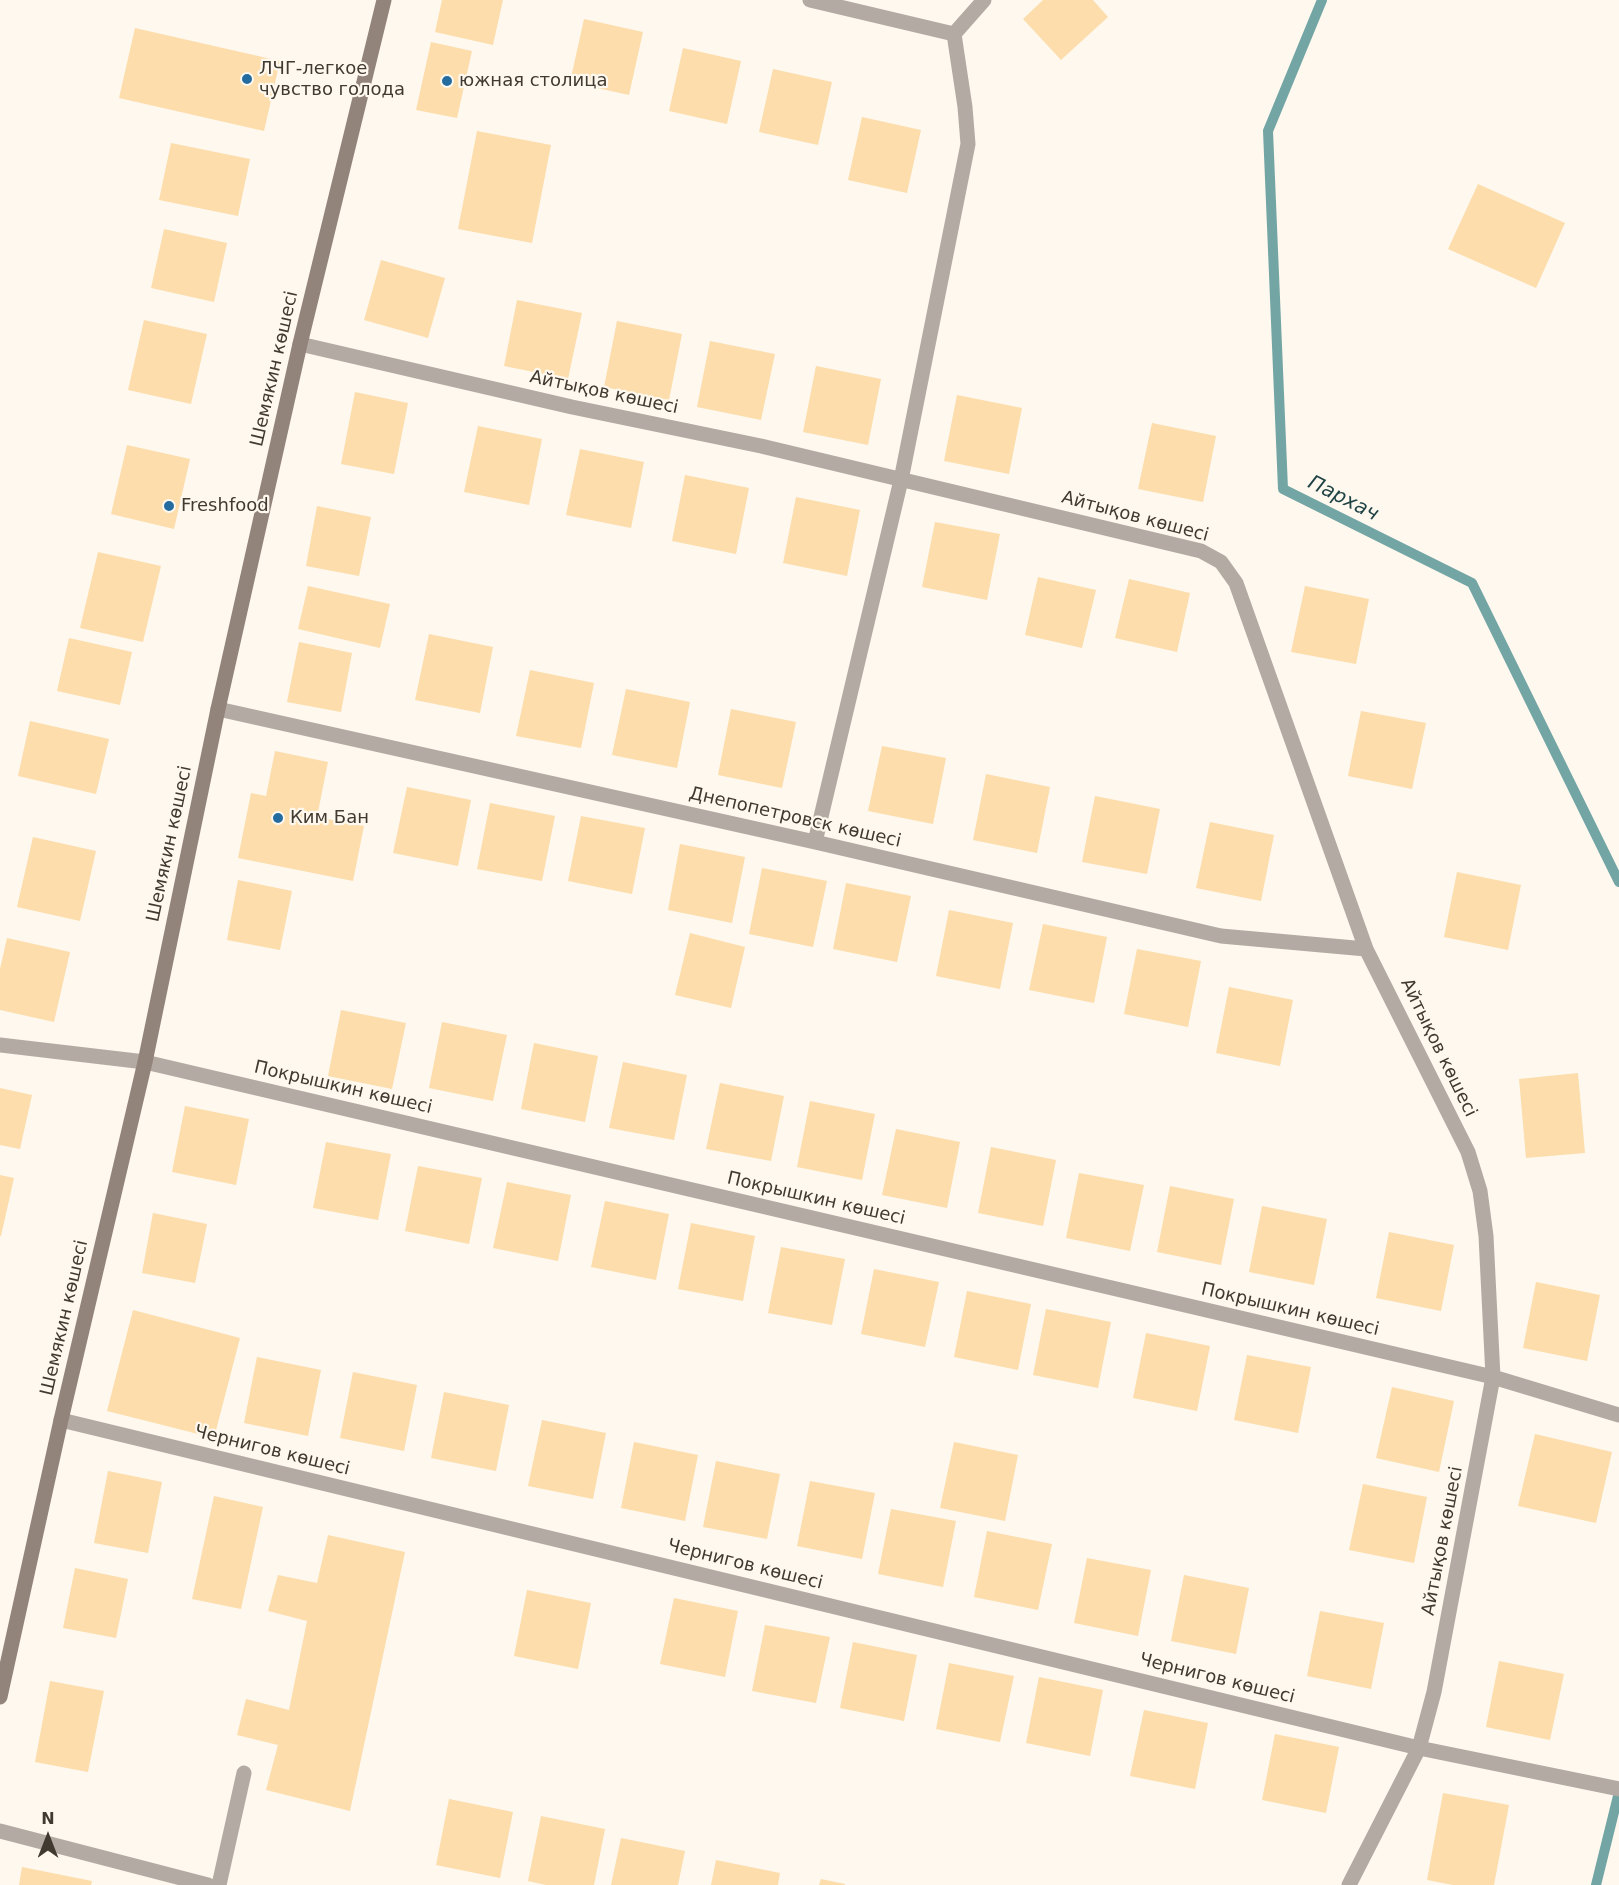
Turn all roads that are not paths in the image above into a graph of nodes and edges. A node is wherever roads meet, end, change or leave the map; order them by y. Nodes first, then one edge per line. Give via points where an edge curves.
1 (384, 0) edge
2 (810, 0) edge
3 (984, 0) edge
4 (954, 34) junction
5 (300, 344) junction
6 (901, 480) junction
7 (218, 709) junction
8 (815, 842) junction
9 (1366, 949) junction
10 (0, 1045) edge
11 (145, 1062) junction
12 (1493, 1377) junction
13 (1619, 1415) edge
14 (62, 1420) junction
15 (0, 1696) edge
16 (1419, 1748) junction
17 (244, 1773) dead end
18 (1619, 1789) edge
19 (0, 1832) edge
20 (208, 1885) edge
21 (219, 1885) edge
22 (1349, 1885) edge

1 - 5 main road, Шемякин көшесі
2 - 4 street
3 - 4 street
4 - 6 street via 968,144
5 - 6 street, Айтықов көшесі
5 - 7 main road, Шемякин көшесі
6 - 8 street
6 - 9 street, Айтықов көшесі via 1201,551 1221,562 1236,583
7 - 8 street, Днепопетровск көшесі
7 - 11 main road, Шемякин көшесі
8 - 9 street, Днепопетровск көшесі via 1221,936
9 - 12 street, Айтықов көшесі via 1468,1152 1480,1191
10 - 11 street, Покрышкин көшесі
11 - 12 street, Покрышкин көшесі
11 - 14 main road, Шемякин көшесі
12 - 13 street, Покрышкин көшесі
12 - 16 street, Айтықов көшесі via 1434,1692
14 - 15 main road, Шемякин көшесі
14 - 16 street, Чернигов көшесі
16 - 18 street, Чернигов көшесі
16 - 22 street, Айтықов көшесі
17 - 21 street
19 - 20 street

